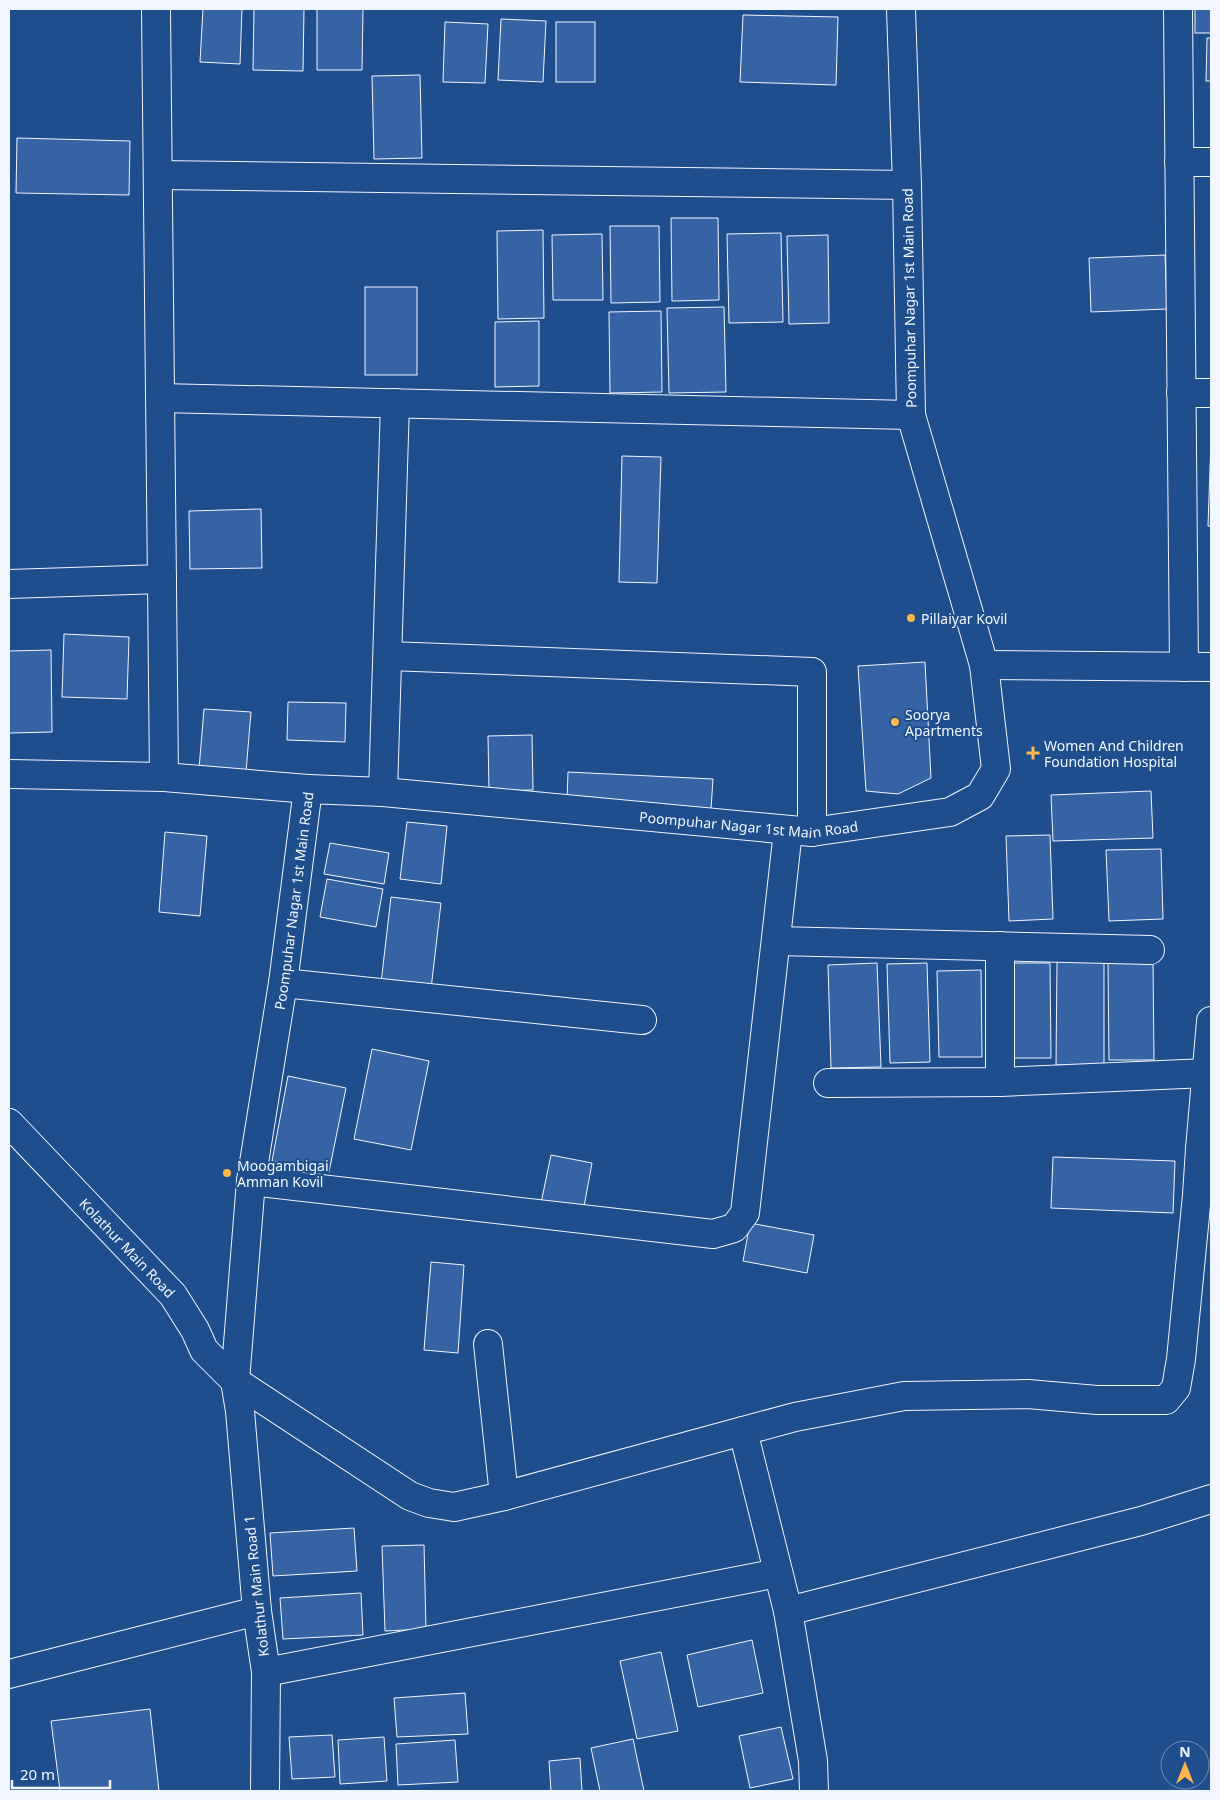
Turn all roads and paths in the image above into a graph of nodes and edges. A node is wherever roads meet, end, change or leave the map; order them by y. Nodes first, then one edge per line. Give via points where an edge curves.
1 (156, 9) edge
2 (901, 9) edge
3 (1178, 9) edge
4 (1179, 162) junction
5 (1211, 162) edge
6 (158, 175) junction
7 (907, 185) junction
8 (1181, 393) junction
9 (1211, 393) edge
10 (160, 398) junction
11 (395, 403) junction
12 (911, 415) junction
13 (162, 579) junction
14 (9, 584) edge
15 (388, 656) junction
16 (984, 665) junction
17 (1184, 667) junction
18 (1211, 667) edge
19 (9, 774) edge
20 (164, 777) junction
21 (308, 789) junction
22 (383, 792) junction
23 (800, 831) junction
24 (776, 941) junction
25 (1000, 946) junction
26 (1150, 950) dead end
27 (283, 983) junction
28 (642, 1020) dead end
29 (1211, 1021) edge
30 (1207, 1073) junction
31 (1000, 1082) junction
32 (828, 1083) dead end
33 (9, 1122) edge
34 (1206, 1150) edge
35 (251, 1181) junction
36 (488, 1344) dead end
37 (235, 1381) junction
38 (743, 1431) junction
39 (504, 1496) junction
40 (1211, 1499) edge
41 (778, 1573) junction
42 (257, 1611) junction
43 (788, 1611) junction
44 (266, 1672) junction
45 (9, 1674) edge
46 (265, 1791) edge
47 (814, 1791) edge

1 - 6 street
2 - 7 street, Poompuhar Nagar 1st Main Road
3 - 4 street
4 - 5 street
4 - 8 street
6 - 7 street
6 - 10 street
7 - 12 street, Poompuhar Nagar 1st Main Road
8 - 9 street
8 - 17 street
10 - 11 street
10 - 13 street
11 - 12 street
11 - 15 street
12 - 16 street, Poompuhar Nagar 1st Main Road
13 - 14 street
13 - 20 street
15 - 22 street
15 - 23 street via 812,672
16 - 17 street
16 - 23 street, Poompuhar Nagar 1st Main Road via 996,769 980,796 950,812
17 - 18 street
19 - 20 street
20 - 21 street
21 - 22 street, Poompuhar Nagar 1st Main Road
21 - 27 street, Poompuhar Nagar 1st Main Road
22 - 23 street, Poompuhar Nagar 1st Main Road
23 - 24 street
24 - 25 street
24 - 35 street via 745,1213 734,1228 713,1234
25 - 26 street
25 - 31 street
27 - 28 street
27 - 35 street, Poompuhar Nagar 1st Main Road
29 - 30 street
30 - 31 street
30 - 34 street
31 - 32 street
33 - 37 street, Kolathur Main Road via 173,1295 204,1350
34 - 38 street, Kolathur Main Road via 1197,1195 1181,1359 1176,1388 1166,1400 1097,1400 1028,1394 904,1396 795,1417
35 - 37 street, Poompuhar Nagar 1st Main Road
36 - 39 street
37 - 39 street, Kolathur Main Road via 410,1496 454,1507
37 - 42 street, Kolathur Main Road 1
38 - 39 street, Kolathur Main Road
38 - 41 street
40 - 43 street via 1141,1521
41 - 43 street
41 - 44 street
42 - 44 street, Kolathur Main Road 1
42 - 45 street
43 - 47 street via 813,1761
44 - 46 street, Kolathur Main Road 1

